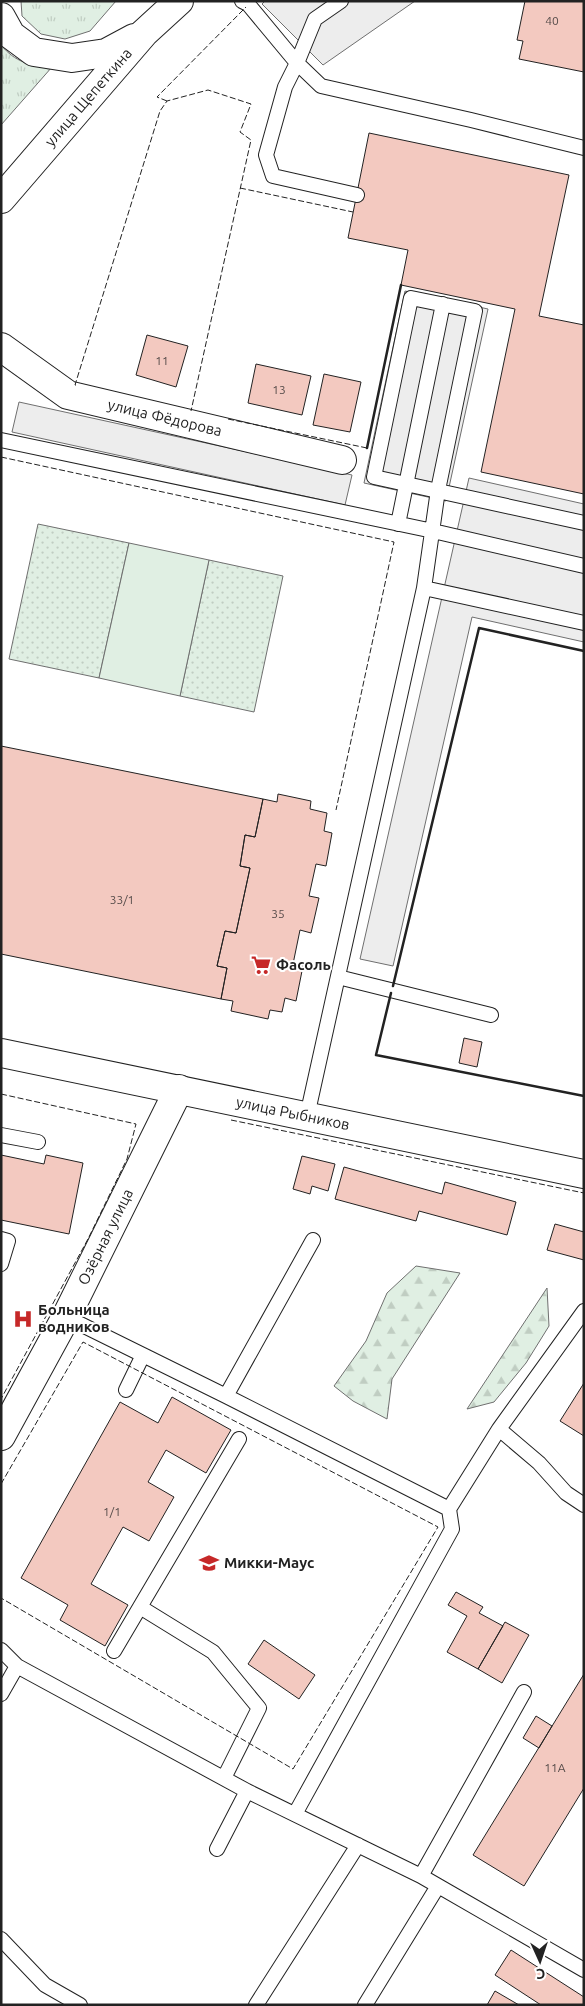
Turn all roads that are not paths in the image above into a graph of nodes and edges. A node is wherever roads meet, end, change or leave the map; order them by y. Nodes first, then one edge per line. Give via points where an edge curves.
1 (179, 1) edge
2 (242, 1) edge
3 (341, 1) edge
4 (1, 17) edge
5 (144, 33) junction
6 (298, 63) junction
7 (584, 148) edge
8 (357, 195) dead end
9 (1, 199) edge
10 (443, 304) junction
11 (1, 347) edge
12 (1, 440) edge
13 (342, 460) dead end
14 (406, 484) junction
15 (438, 490) junction
16 (584, 523) edge
17 (398, 524) junction
18 (433, 531) junction
19 (584, 566) edge
20 (424, 588) junction
21 (584, 623) edge
22 (338, 977) junction
23 (491, 1015) dead end
24 (1, 1053) edge
25 (179, 1089) junction
26 (307, 1116) junction
27 (1, 1135) edge
28 (38, 1142) dead end
29 (584, 1174) edge
30 (1, 1239) edge
31 (313, 1240) dead end
32 (1, 1264) edge
33 (584, 1311) edge
34 (66, 1317) junction
35 (143, 1355) junction
36 (126, 1390) dead end
37 (226, 1396) junction
38 (499, 1430) junction
39 (1, 1436) edge
40 (239, 1439) dead end
41 (584, 1505) edge
42 (449, 1509) junction
43 (140, 1607) junction
44 (1, 1650) edge
45 (114, 1651) dead end
46 (17, 1666) junction
47 (524, 1692) dead end
48 (1, 1694) edge
49 (224, 1778) junction
50 (248, 1791) junction
51 (295, 1814) junction
52 (358, 1845) junction
53 (217, 1849) dead end
54 (420, 1876) junction
55 (438, 1886) junction
56 (1, 1939) edge
57 (584, 1970) edge
58 (80, 2005) edge
59 (256, 2005) edge
60 (365, 2005) edge

1 - 5 street, улица Щепеткина
2 - 6 lane
3 - 6 lane via 314,20
4 - 5 street via 11,35 34,52 72,58 106,53
5 - 9 street, улица Щепеткина
6 - 7 lane via 321,86
6 - 8 lane via 285,86 266,155 273,176
10 - 14 lane
10 - 14 lane via 411,298 374,477
10 - 15 lane via 475,311
11 - 13 street, улица Фёдорова via 68,395
12 - 17 lane
14 - 15 lane
14 - 17 lane
15 - 16 lane
15 - 18 lane
17 - 18 lane
18 - 19 lane
18 - 20 lane
20 - 21 lane
20 - 22 lane
22 - 23 lane
22 - 26 lane
24 - 25 street, улица Рыбников
25 - 26 street, улица Рыбников
25 - 34 street, Озёрная улица
26 - 29 street, улица Рыбников
27 - 28 lane
30 - 32 lane via 8,1241
31 - 37 lane
33 - 38 lane
34 - 35 lane
34 - 39 street, Озёрная улица
35 - 36 lane
35 - 37 lane
37 - 42 lane
38 - 41 lane
38 - 42 lane
40 - 43 lane
42 - 51 lane via 452,1529
43 - 45 lane
43 - 49 lane via 213,1652 259,1708
44 - 46 lane
46 - 48 lane
46 - 49 lane
47 - 54 lane
49 - 50 lane
50 - 51 lane
50 - 53 lane
51 - 52 lane
52 - 54 lane
52 - 59 lane
54 - 55 lane
55 - 57 lane
55 - 60 lane
56 - 58 lane via 44,1985

